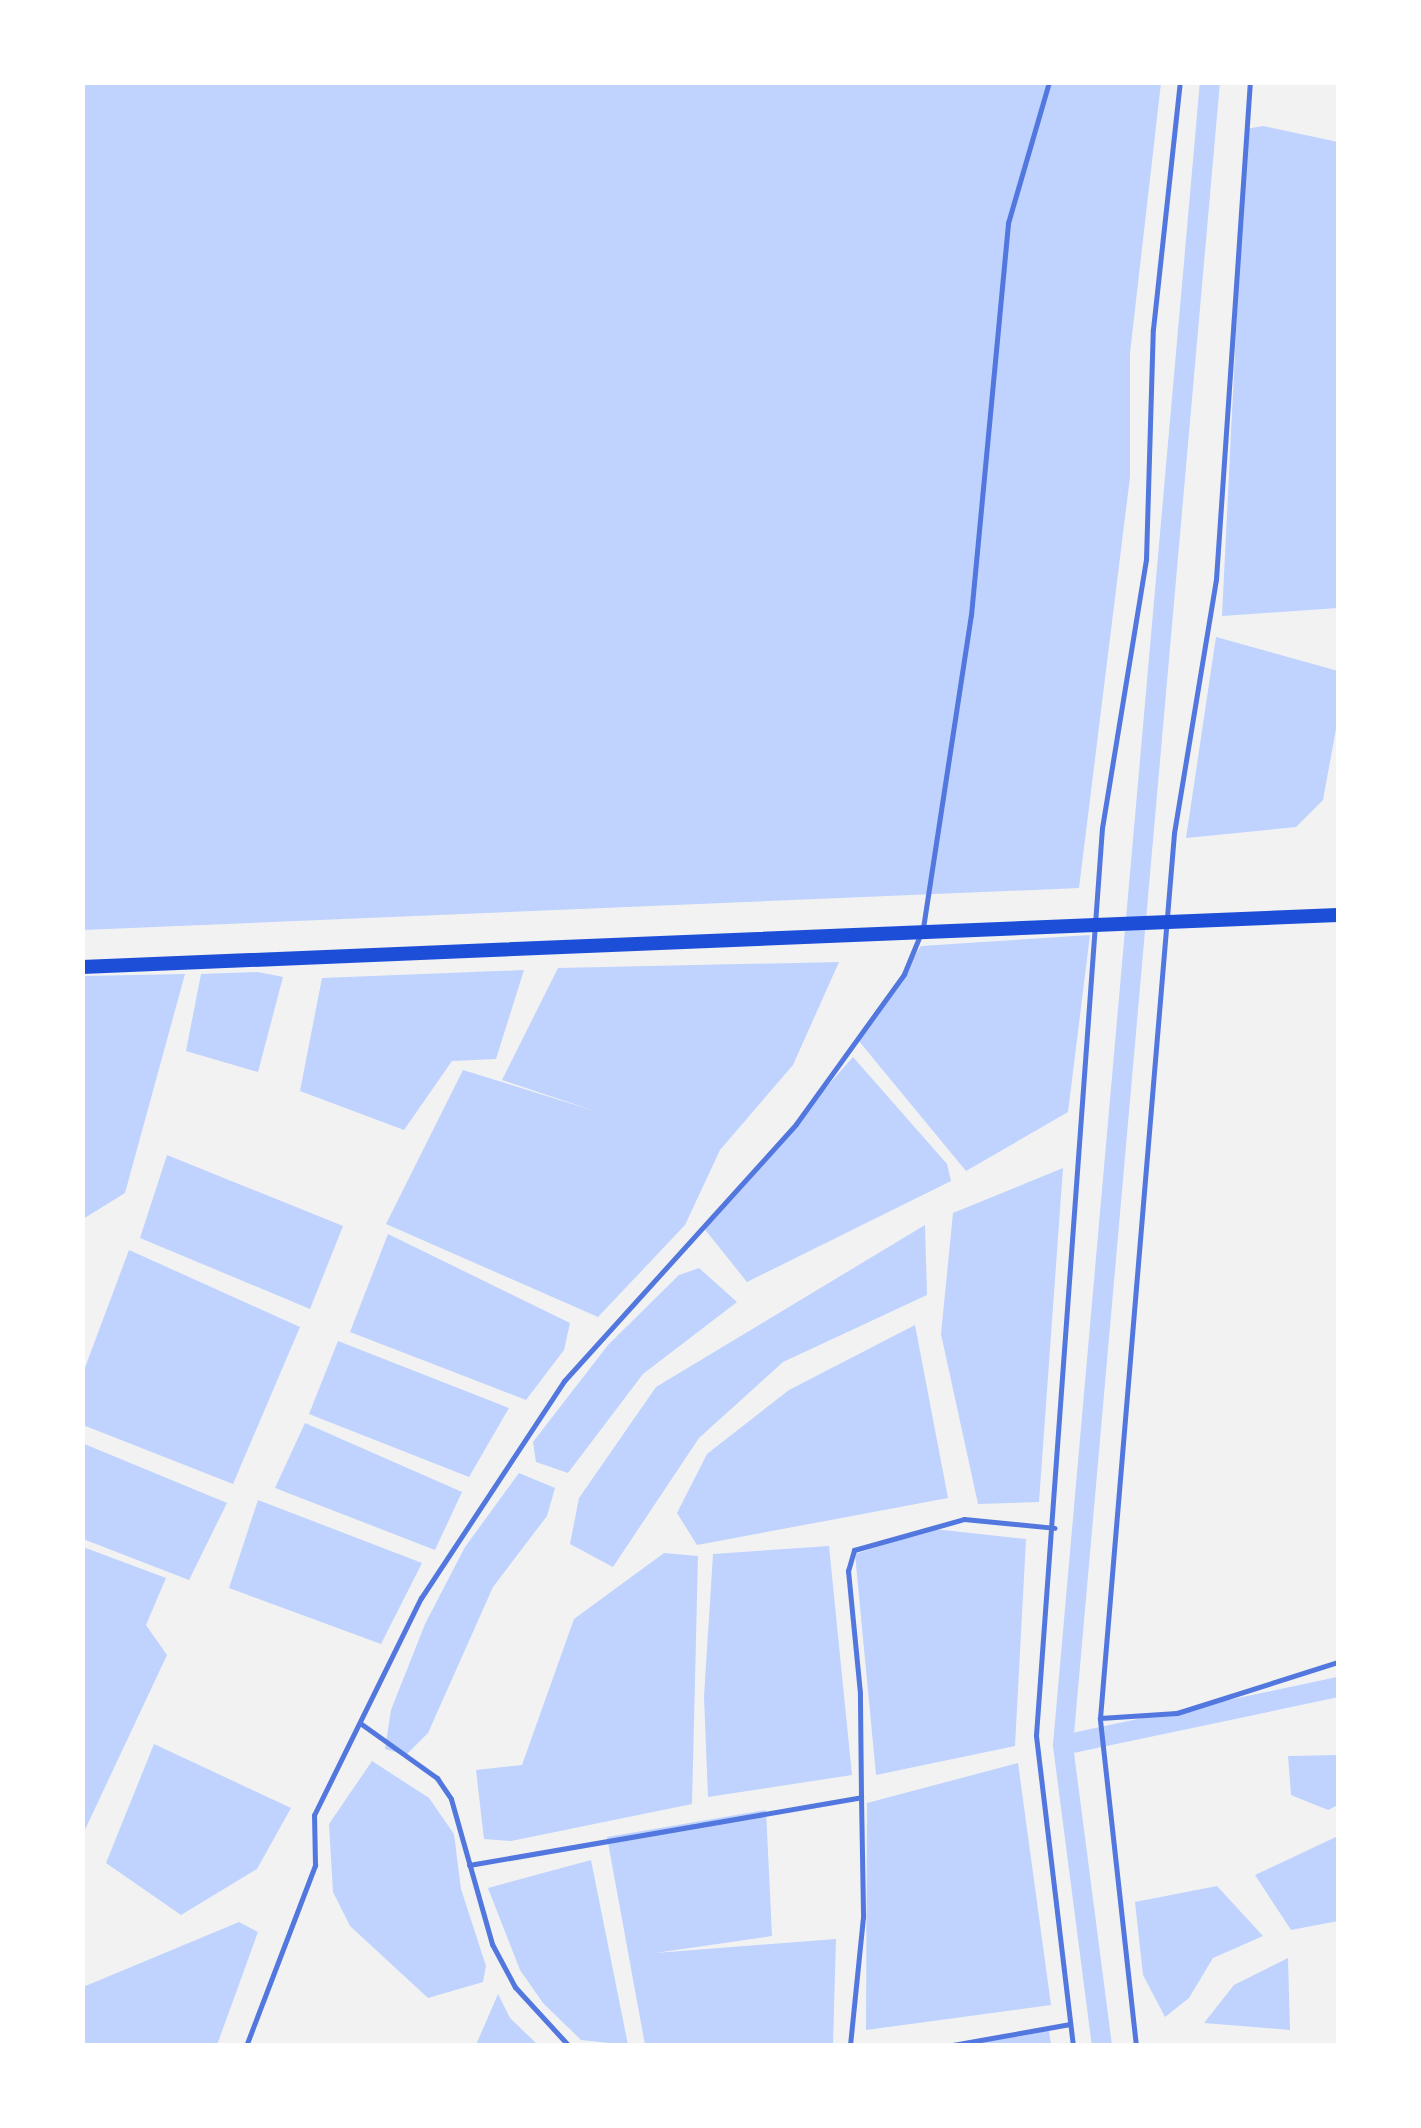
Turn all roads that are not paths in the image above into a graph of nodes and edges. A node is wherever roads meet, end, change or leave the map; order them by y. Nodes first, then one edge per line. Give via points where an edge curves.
1 (1048, 82) edge
2 (1180, 82) edge
3 (1250, 82) edge
4 (1338, 915) edge
5 (1164, 922) junction
6 (1106, 923) junction
7 (923, 928) junction
8 (82, 967) edge
9 (1055, 1528) junction
10 (1338, 1662) edge
11 (1100, 1718) junction
12 (360, 1723) junction
13 (860, 1797) junction
14 (468, 1866) junction
15 (1070, 2024) junction
16 (246, 2046) edge
17 (570, 2046) edge
18 (850, 2046) edge
19 (947, 2046) edge
20 (1073, 2046) edge
21 (1136, 2046) edge

1 - 7 lane via 1008,223 971,616
2 - 6 lane via 1153,329 1146,559 1102,828
3 - 5 lane via 1216,579
4 - 5 main road
5 - 6 main road
5 - 11 lane
6 - 7 main road
6 - 9 lane
7 - 8 main road
7 - 12 lane via 904,974 796,1124 564,1381 420,1598
9 - 13 lane via 964,1520 854,1550 848,1571 860,1694
9 - 15 lane via 1036,1736
10 - 11 lane via 1177,1713
11 - 21 lane
12 - 14 lane via 438,1778 451,1799
12 - 16 lane via 314,1814 315,1866
13 - 14 lane
13 - 18 lane via 863,1917
14 - 17 lane via 492,1944 515,1987
15 - 19 lane
15 - 20 lane

